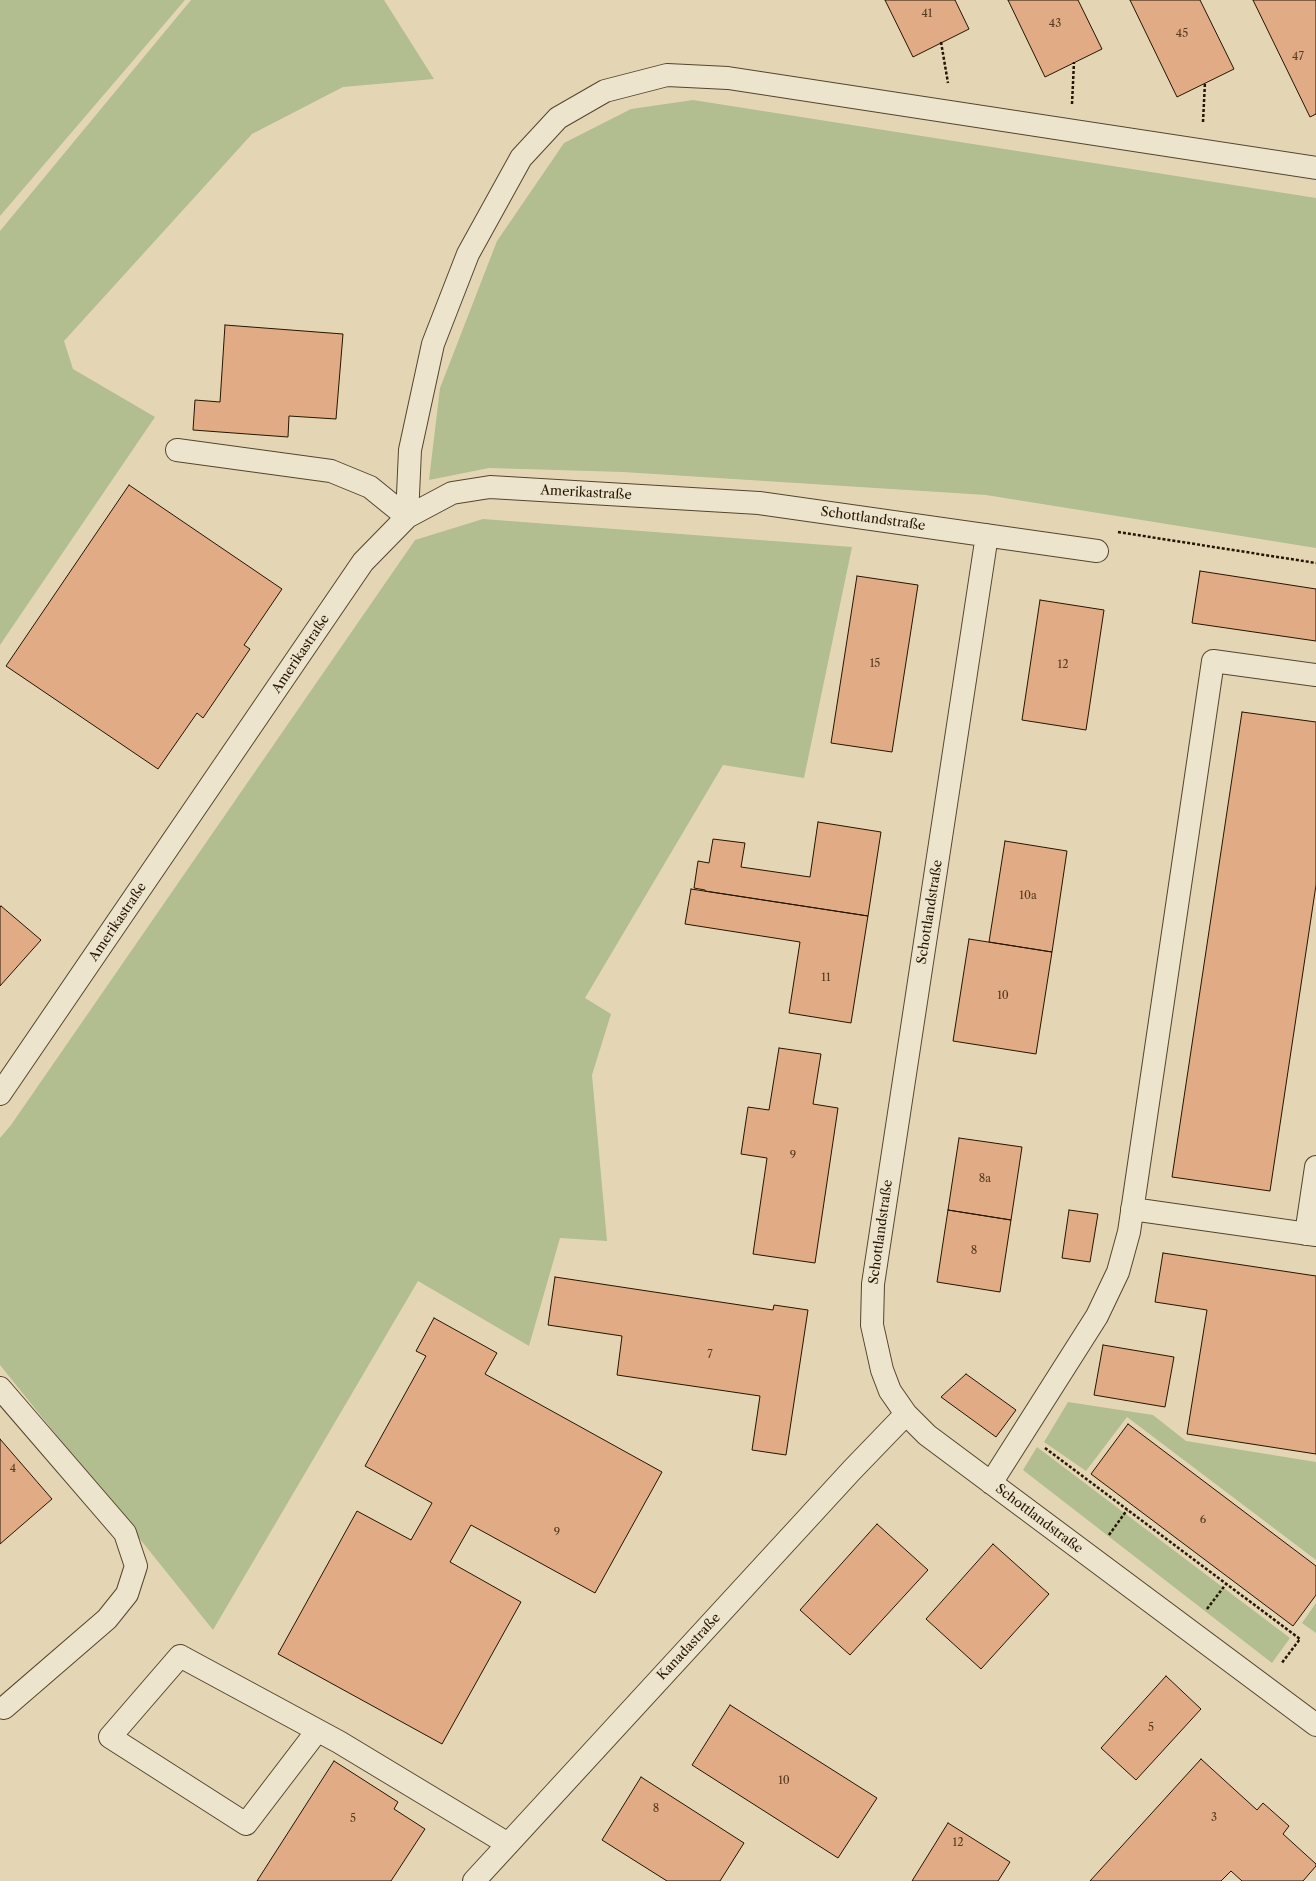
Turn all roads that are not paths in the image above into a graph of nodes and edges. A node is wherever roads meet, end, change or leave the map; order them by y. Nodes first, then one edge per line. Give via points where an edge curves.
1 (1316, 168) edge
2 (177, 450) dead end
3 (759, 503) joint
4 (407, 517) junction
5 (987, 535) junction
6 (1097, 551) road end
7 (1316, 675) edge
8 (0, 1094) edge
9 (1316, 1167) edge
10 (1132, 1209) junction
11 (1311, 1234) edge
12 (0, 1388) edge
13 (906, 1414) junction
14 (991, 1483) junction
15 (1, 1708) edge
16 (1316, 1725) edge
17 (317, 1731) junction
18 (508, 1844) junction
19 (474, 1881) edge

1 - 4 street via 728,78 667,75 605,91 558,118 522,158 468,254 433,344 410,450
2 - 4 street via 331,471 370,487
3 - 4 street, Amerikastraße via 490,487 452,493
3 - 5 street, Schottlandstraße
4 - 8 street, Amerikastraße via 363,562
5 - 6 street, Schottlandstraße
5 - 13 street, Schottlandstraße via 873,1284 872,1325 876,1347 890,1391
7 - 10 street via 1213,661
9 - 11 street
10 - 11 street
10 - 14 street via 1120,1266 1108,1296
12 - 15 street via 125,1533 136,1566 127,1594 107,1619
13 - 14 street, Schottlandstraße via 927,1435
13 - 18 street, Kanadastraße
14 - 16 street, Schottlandstraße
17 - 17 street via 180,1656 110,1737 246,1824
17 - 18 street
18 - 19 street, Kanadastraße

